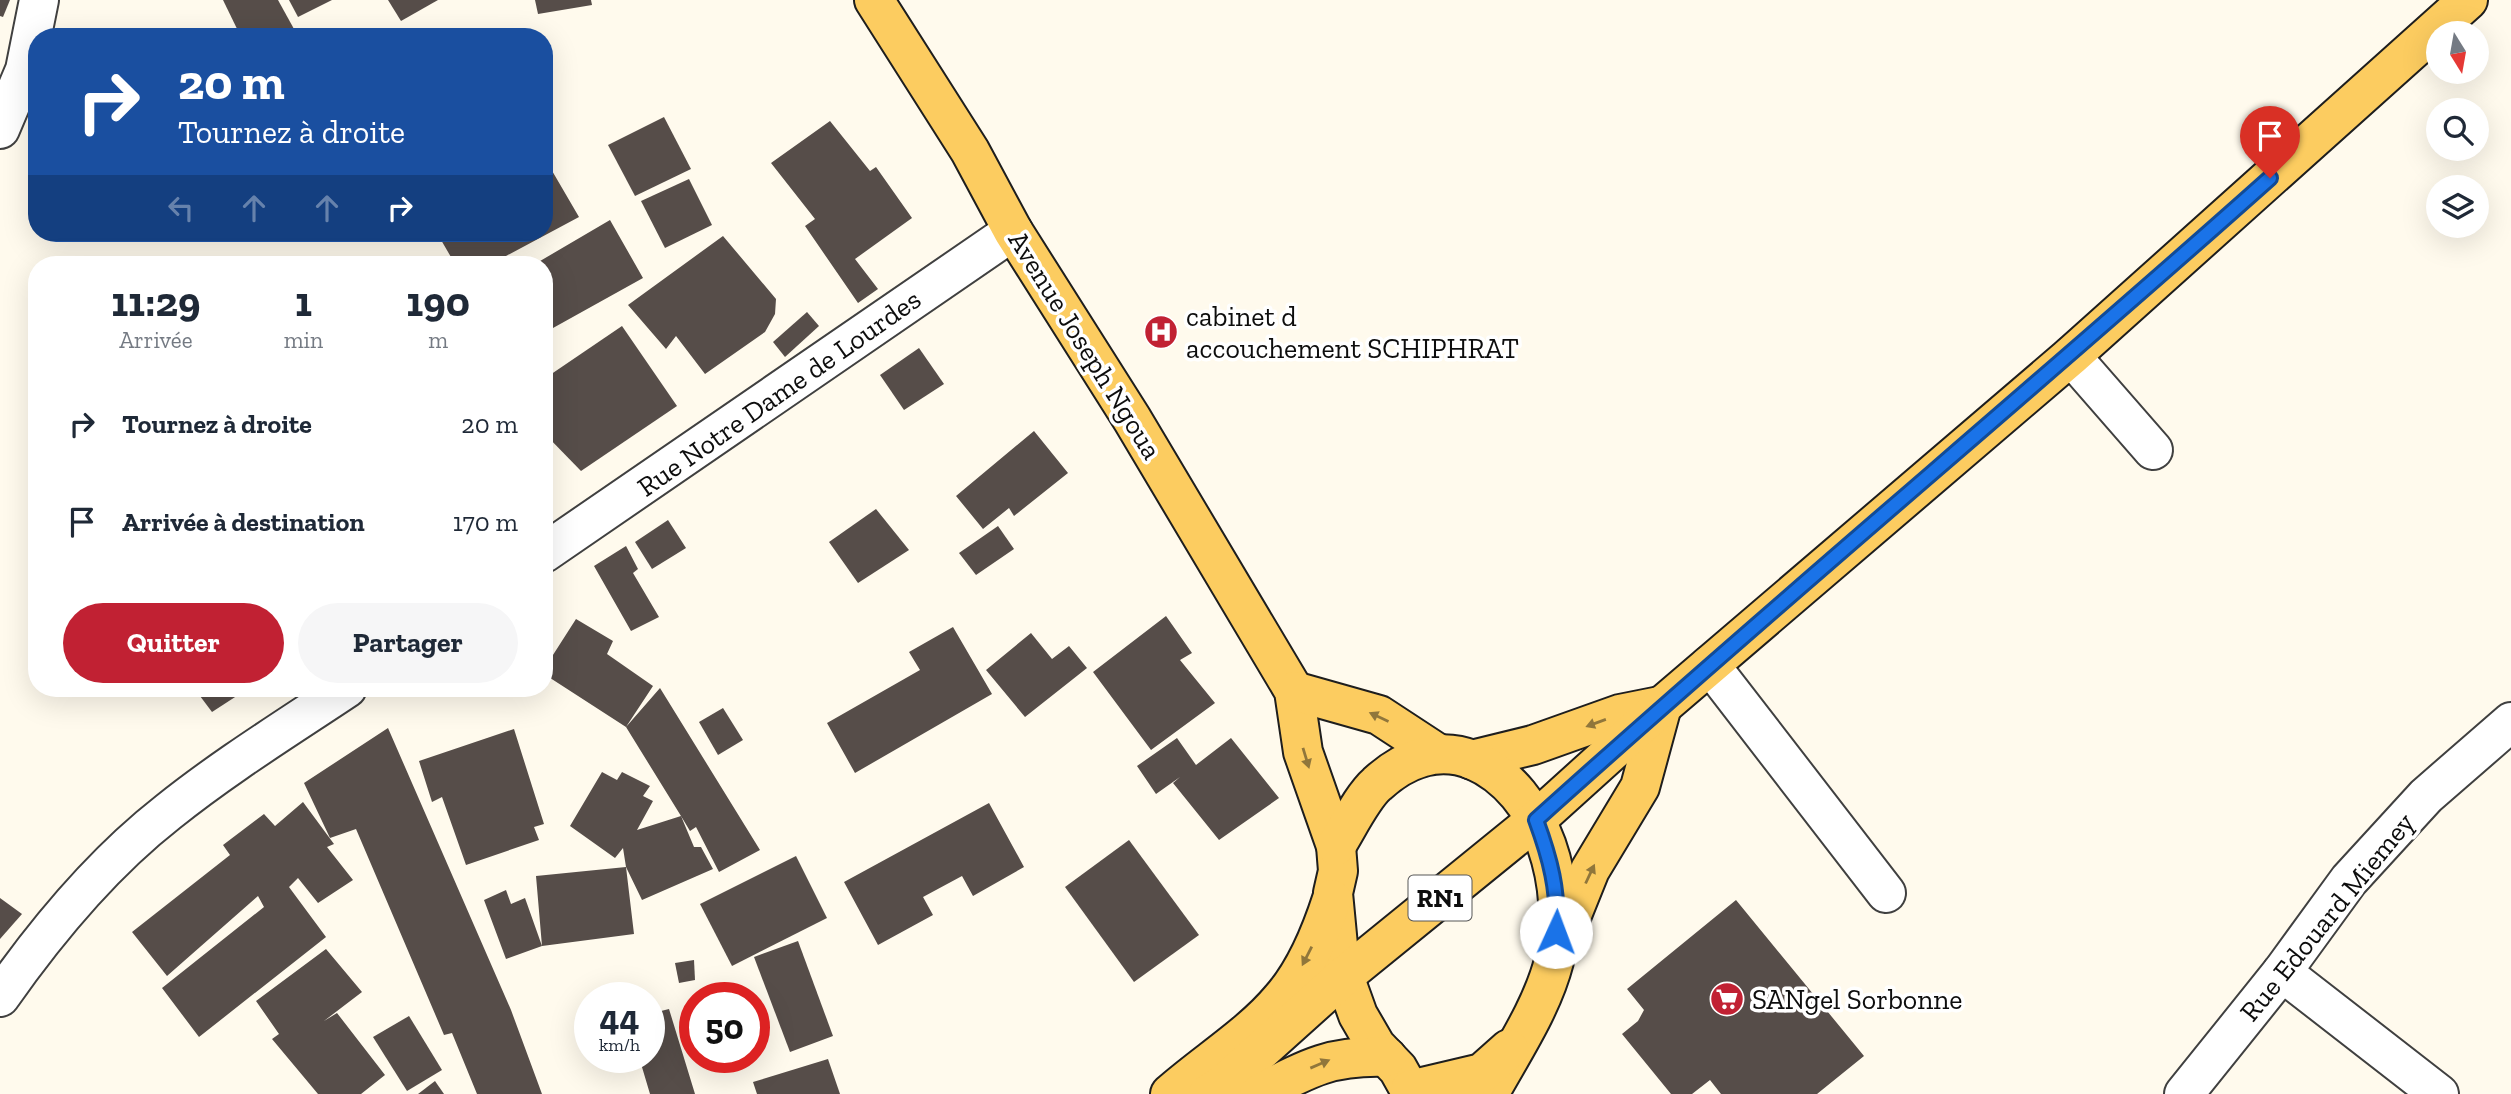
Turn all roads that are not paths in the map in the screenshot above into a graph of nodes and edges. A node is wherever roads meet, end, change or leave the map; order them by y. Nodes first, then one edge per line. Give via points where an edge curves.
1 (39, 0) edge
2 (874, 0) edge
3 (2468, 0) edge
4 (33, 28) edge
5 (28, 51) edge
6 (17, 112) edge
7 (1013, 231) junction
8 (2071, 356) junction
9 (2153, 450) dead end
10 (553, 547) edge
11 (1710, 665) junction
12 (1294, 691) junction
13 (334, 697) edge
14 (1662, 706) junction
15 (2511, 722) edge
16 (1454, 756) junction
17 (1536, 820) junction
18 (1336, 846) junction
19 (1333, 893) junction
20 (1886, 893) dead end
21 (1554, 959) junction
22 (2283, 972) junction
23 (1344, 976) junction
24 (0, 996) edge
25 (1523, 1031) junction
26 (1387, 1057) junction
27 (1411, 1092) edge
28 (1170, 1094) edge
29 (1208, 1094) edge
30 (1259, 1094) edge
31 (1489, 1094) edge
32 (2184, 1094) edge
33 (2439, 1094) edge

1 - 4 street
2 - 7 main road, Avenue Joseph Ngoua via 970,151
3 - 8 main road, RN1
5 - 6 street
7 - 10 street, Rue Notre Dame de Lourdes
7 - 12 main road, Avenue Joseph Ngoua via 1132,419
8 - 9 street
8 - 11 main road, RN1
11 - 14 main road, RN1
11 - 20 street
16 -> 12 main road via 1379,715
12 -> 18 main road via 1303,752
13 - 24 street via 168,811 131,844 70,909
14 -> 16 main road via 1620,714 1533,746
14 - 17 main road, RN1
21 -> 14 main road via 1590,870 1640,786
15 - 22 street, Rue Edouard Miemey via 2409,815 2349,880
16 - 17 main road via 1491,768 1515,788
16 - 18 main road via 1403,765 1375,786
17 - 21 main road via 1553,867 1558,905
17 - 23 main road, RN1
18 - 19 main road via 1338,871
19 - 23 main road
19 -> 28 main road via 1324,923 1280,1001
21 - 25 main road
22 - 32 street, Rue Edouard Miemey
22 - 33 street
23 - 26 main road via 1358,1015
23 - 29 main road, RN1
25 - 27 main road via 1502,1058 1482,1073
25 - 31 main road
26 - 27 main road
30 -> 26 main road via 1330,1060 1351,1055

